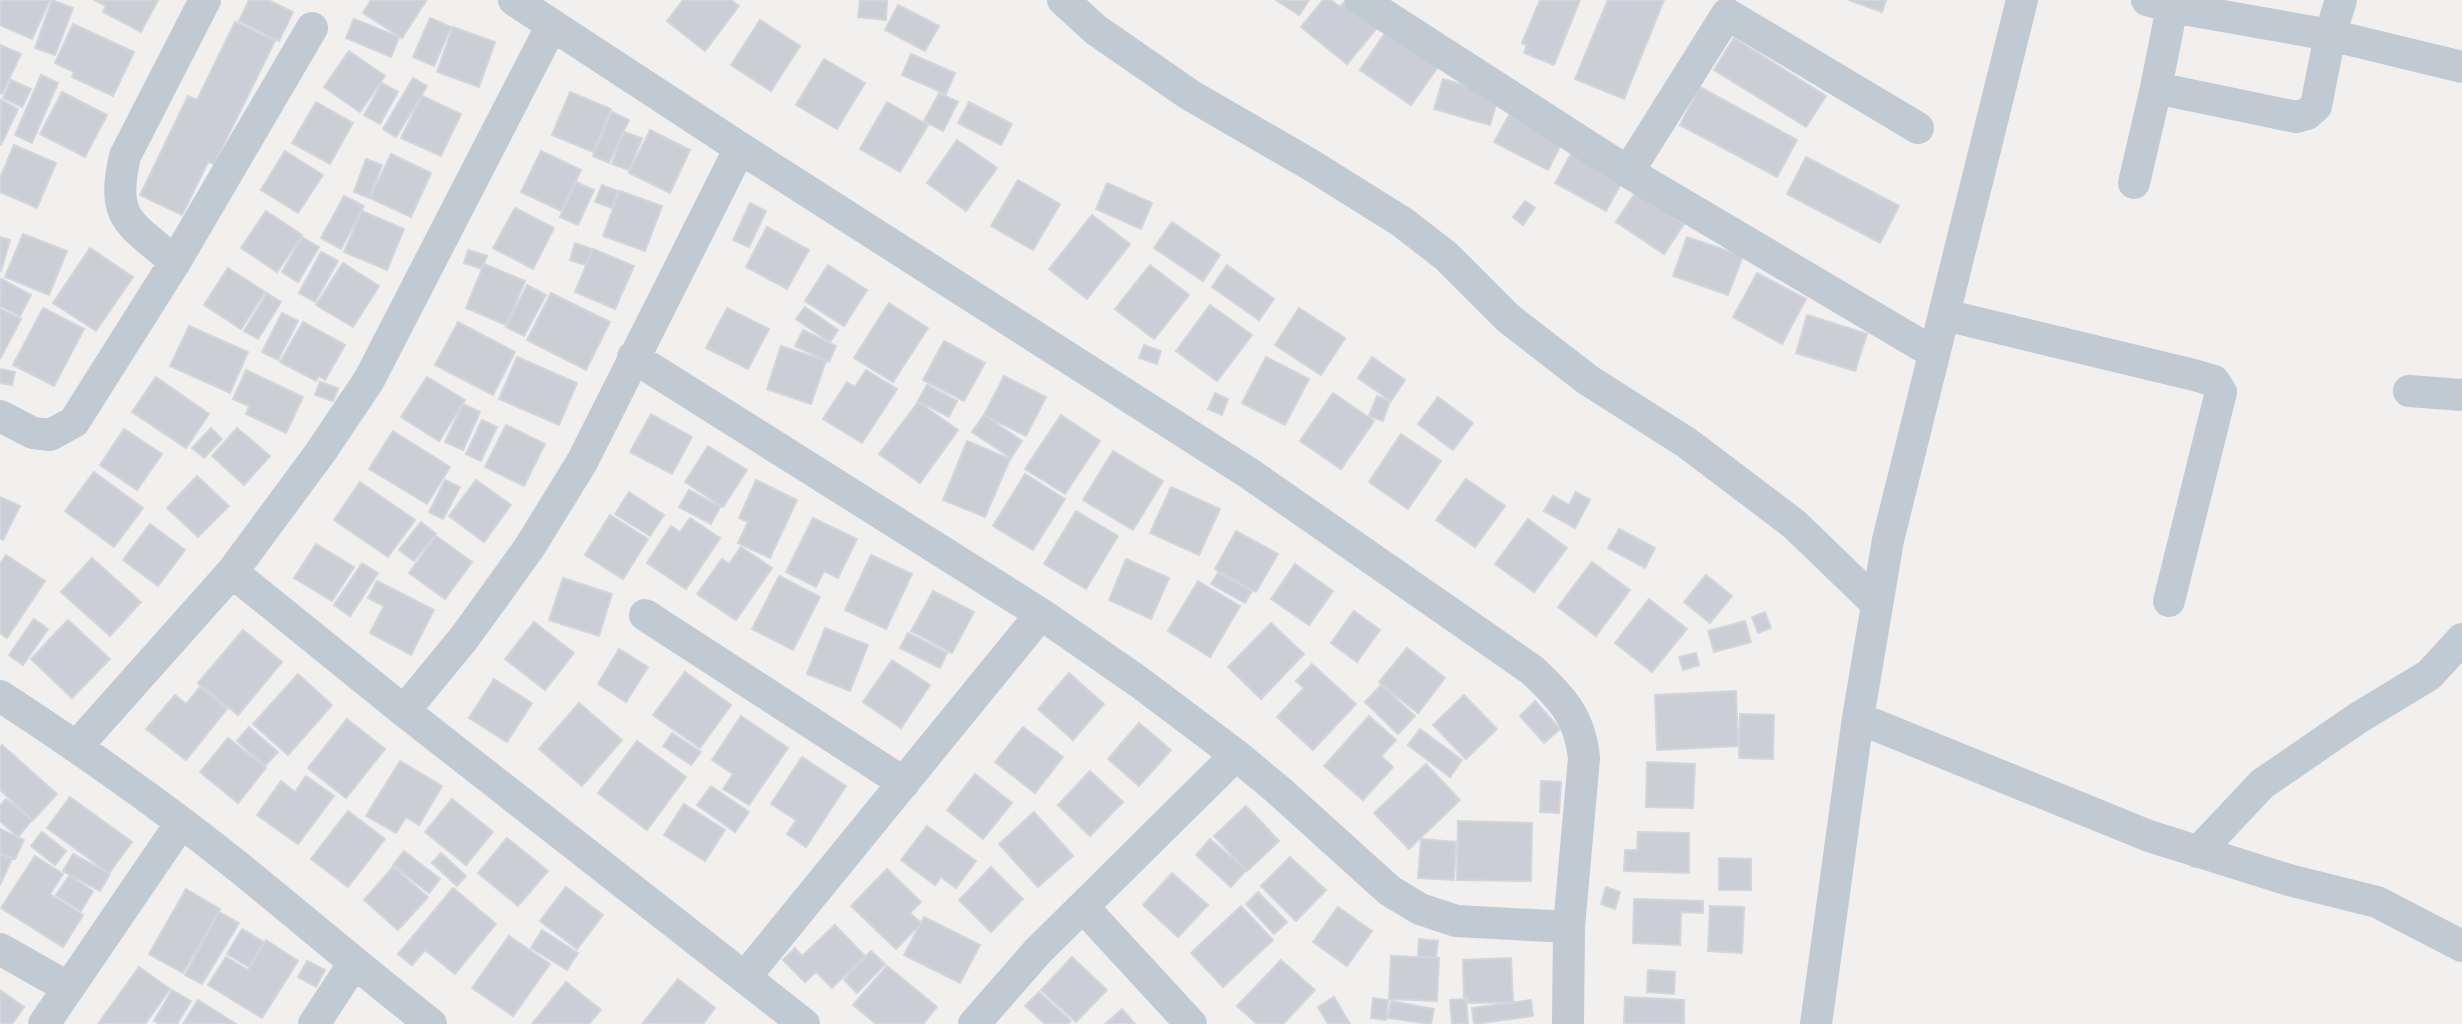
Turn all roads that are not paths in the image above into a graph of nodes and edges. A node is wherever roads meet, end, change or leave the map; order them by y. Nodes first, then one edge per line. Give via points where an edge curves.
1 (205, 0) edge
2 (514, 0) edge
3 (1063, 0) edge
4 (1361, 0) edge
5 (2022, 0) edge
6 (2341, 0) edge
7 (2159, 4) edge
8 (552, 25) junction
9 (313, 28) dead end
10 (2330, 35) junction
11 (2462, 68) edge
12 (2156, 88) junction
13 (1918, 128) dead end
14 (740, 148) junction
15 (1628, 172) junction
16 (2134, 183) dead end
17 (174, 262) junction
18 (1945, 315) junction
19 (1934, 353) junction
20 (633, 357) junction
21 (2409, 391) dead end
22 (2462, 395) edge
23 (0, 416) edge
24 (232, 572) junction
25 (2169, 601) dead end
26 (1877, 604) junction
27 (1041, 614) junction
28 (645, 615) dead end
29 (2462, 639) edge
30 (0, 696) edge
31 (404, 711) junction
32 (1858, 718) junction
33 (77, 746) junction
34 (1236, 755) junction
35 (904, 783) junction
36 (181, 823) junction
37 (2199, 852) junction
38 (1084, 908) junction
39 (1569, 927) junction
40 (2462, 946) edge
41 (0, 949) edge
42 (354, 963) junction
43 (745, 977) junction
44 (69, 988) junction
45 (44, 1024) edge
46 (314, 1024) edge
47 (431, 1024) edge
48 (804, 1024) edge
49 (974, 1024) edge
50 (1191, 1024) edge
51 (1568, 1024) edge
52 (1815, 1024) edge

1 - 17 street via 125,156 120,179 118,198 125,218
2 - 8 street
3 - 26 street via 1096,30 1190,95 1402,222 1446,256 1508,318 1588,380 1687,443 1794,524
4 - 15 street
5 - 18 street
6 - 10 street
7 - 10 street
7 - 12 street
8 - 14 street
8 - 24 street via 369,380
9 - 17 street
10 - 11 street
10 - 12 street via 2316,106 2307,114 2296,117
12 - 16 street
13 - 15 street via 1727,14
14 - 20 street
14 - 39 street via 1250,474 1532,670 1557,693 1576,721 1584,758
15 - 19 street
17 - 23 street via 74,422 50,435 33,433
18 - 19 street
18 - 25 street via 2214,382 2221,392
19 - 26 street
20 - 27 street
20 - 31 street via 582,462 529,548
21 - 22 street
24 - 31 street
24 - 33 street
26 - 32 street
27 - 34 street
27 - 35 street
28 - 35 street
29 - 37 street via 2429,675 2262,784
30 - 33 street
31 - 43 street
32 - 37 street
32 - 52 street
33 - 36 street
34 - 38 street
34 - 39 street via 1390,891 1420,909 1456,920
35 - 43 street
36 - 42 street
36 - 44 street
37 - 40 street via 2378,902
38 - 49 street via 1038,951
38 - 50 street
39 - 51 street
41 - 44 street
42 - 46 street
42 - 47 street
43 - 48 street
44 - 45 street

